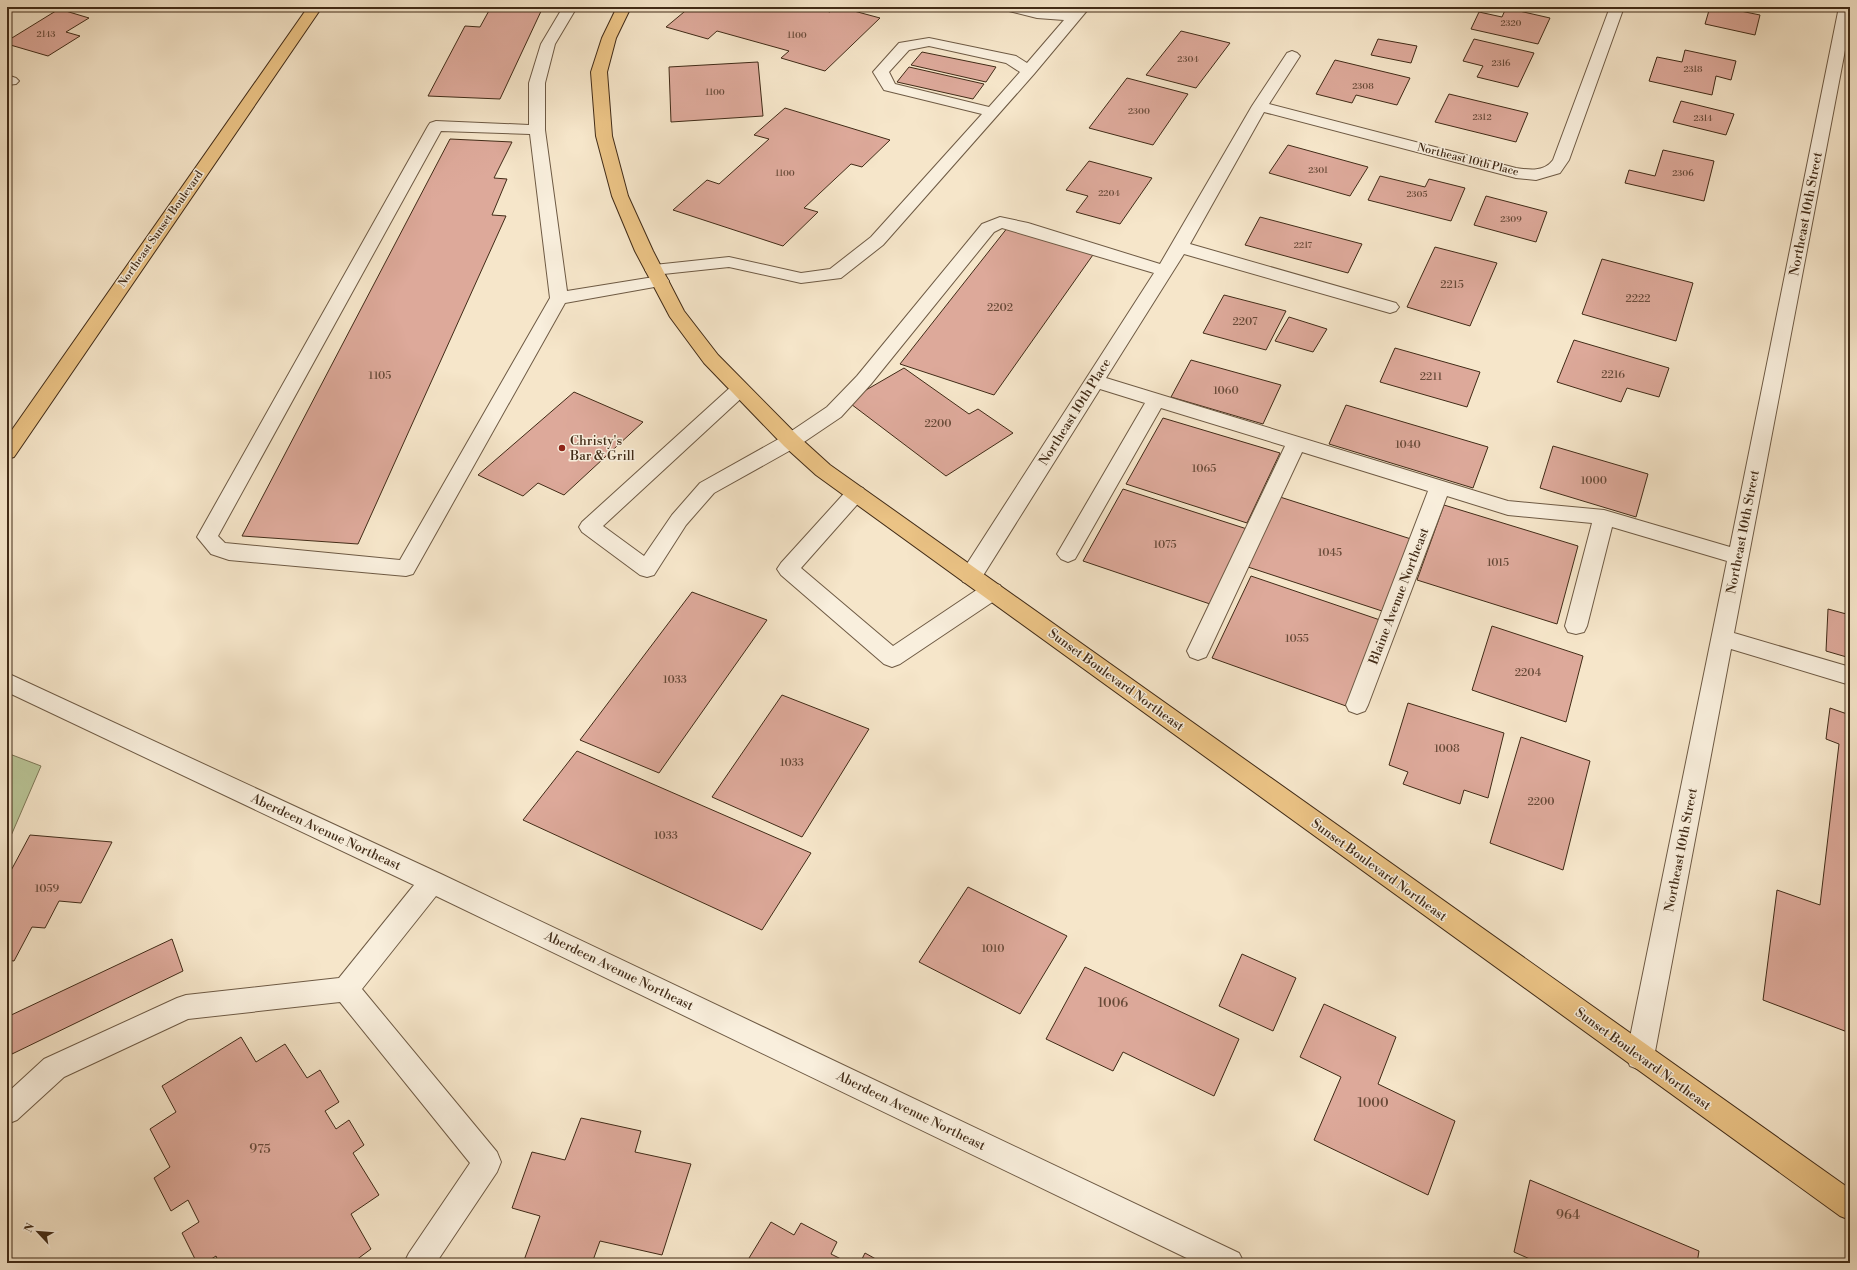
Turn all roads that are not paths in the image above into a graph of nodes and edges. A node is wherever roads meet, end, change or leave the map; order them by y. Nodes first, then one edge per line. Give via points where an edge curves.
1 (315, 7) edge
2 (570, 7) edge
3 (624, 7) edge
4 (1010, 7) edge
5 (1617, 7) edge
6 (1846, 7) edge
7 (1081, 9) edge
8 (1292, 56) dead end
9 (1029, 70) junction
10 (1260, 106) junction
11 (992, 112) junction
12 (537, 130) junction
13 (1180, 247) junction
14 (1165, 271) junction
15 (657, 276) junction
16 (559, 298) junction
17 (1390, 307) dead end
18 (1095, 381) junction
19 (740, 388) junction
20 (1156, 400) junction
21 (791, 441) junction
22 (1296, 443) junction
23 (7, 452) edge
24 (1440, 487) junction
25 (856, 493) junction
26 (1604, 517) junction
27 (1068, 554) dead end
28 (1739, 557) junction
29 (970, 576) junction
30 (992, 591) junction
31 (1576, 626) dead end
32 (1722, 638) junction
33 (1198, 651) dead end
34 (1850, 676) edge
35 (7, 682) edge
36 (1357, 705) dead end
37 (432, 882) junction
38 (346, 989) junction
39 (1640, 1057) junction
40 (7, 1111) edge
41 (1850, 1206) edge
42 (419, 1263) edge
43 (1229, 1263) edge

1 - 23 main road, Northeast Sunset Boulevard
2 - 12 street via 548,44 537,82
3 - 15 main road, Sunset Boulevard Northeast via 609,38 599,72 604,136 620,196
4 - 7 street via 1053,17
5 - 10 street, Northeast 10th Place via 1561,160 1554,170 1536,175 1516,173
6 - 28 street, Northeast 10th Street
7 - 9 street
8 - 10 street, Northeast 10th Place
9 - 11 street
9 - 11 street via 1011,59 929,42 904,46 881,72 889,87
10 - 13 street, Northeast 10th Place
11 - 15 street via 877,241 835,274 801,278 729,262
12 - 16 street
12 - 16 street via 436,126 207,537 218,549 229,552 406,568
13 - 14 street, Northeast 10th Place
13 - 17 street
14 - 18 street, Northeast 10th Place
14 - 21 street via 1000,222 988,228 864,380 834,412
15 - 16 street
15 - 19 main road, Sunset Boulevard Northeast via 680,318 711,359
18 - 20 street
18 - 29 street, Northeast 10th Place
19 - 21 main road, Sunset Boulevard Northeast
19 - 21 street via 589,527 646,569 679,520 707,488
20 - 22 street
20 - 27 street
21 - 25 main road, Sunset Boulevard Northeast via 824,470
22 - 24 street
22 - 33 street
24 - 26 street via 1508,508
24 - 36 street, Blaine Avenue Northeast
25 - 29 main road, Sunset Boulevard Northeast
25 - 30 street via 788,570 892,658
26 - 28 street
26 - 31 street
28 - 32 street, Northeast 10th Street
29 - 30 main road, Sunset Boulevard Northeast
30 - 39 main road, Sunset Boulevard Northeast
32 - 34 street
32 - 39 street, Northeast 10th Street
35 - 37 street, Aberdeen Avenue Northeast
37 - 38 street
37 - 43 street, Aberdeen Avenue Northeast
38 - 40 street via 186,1007 54,1068
38 - 42 street via 487,1162
39 - 41 main road, Sunset Boulevard Northeast

